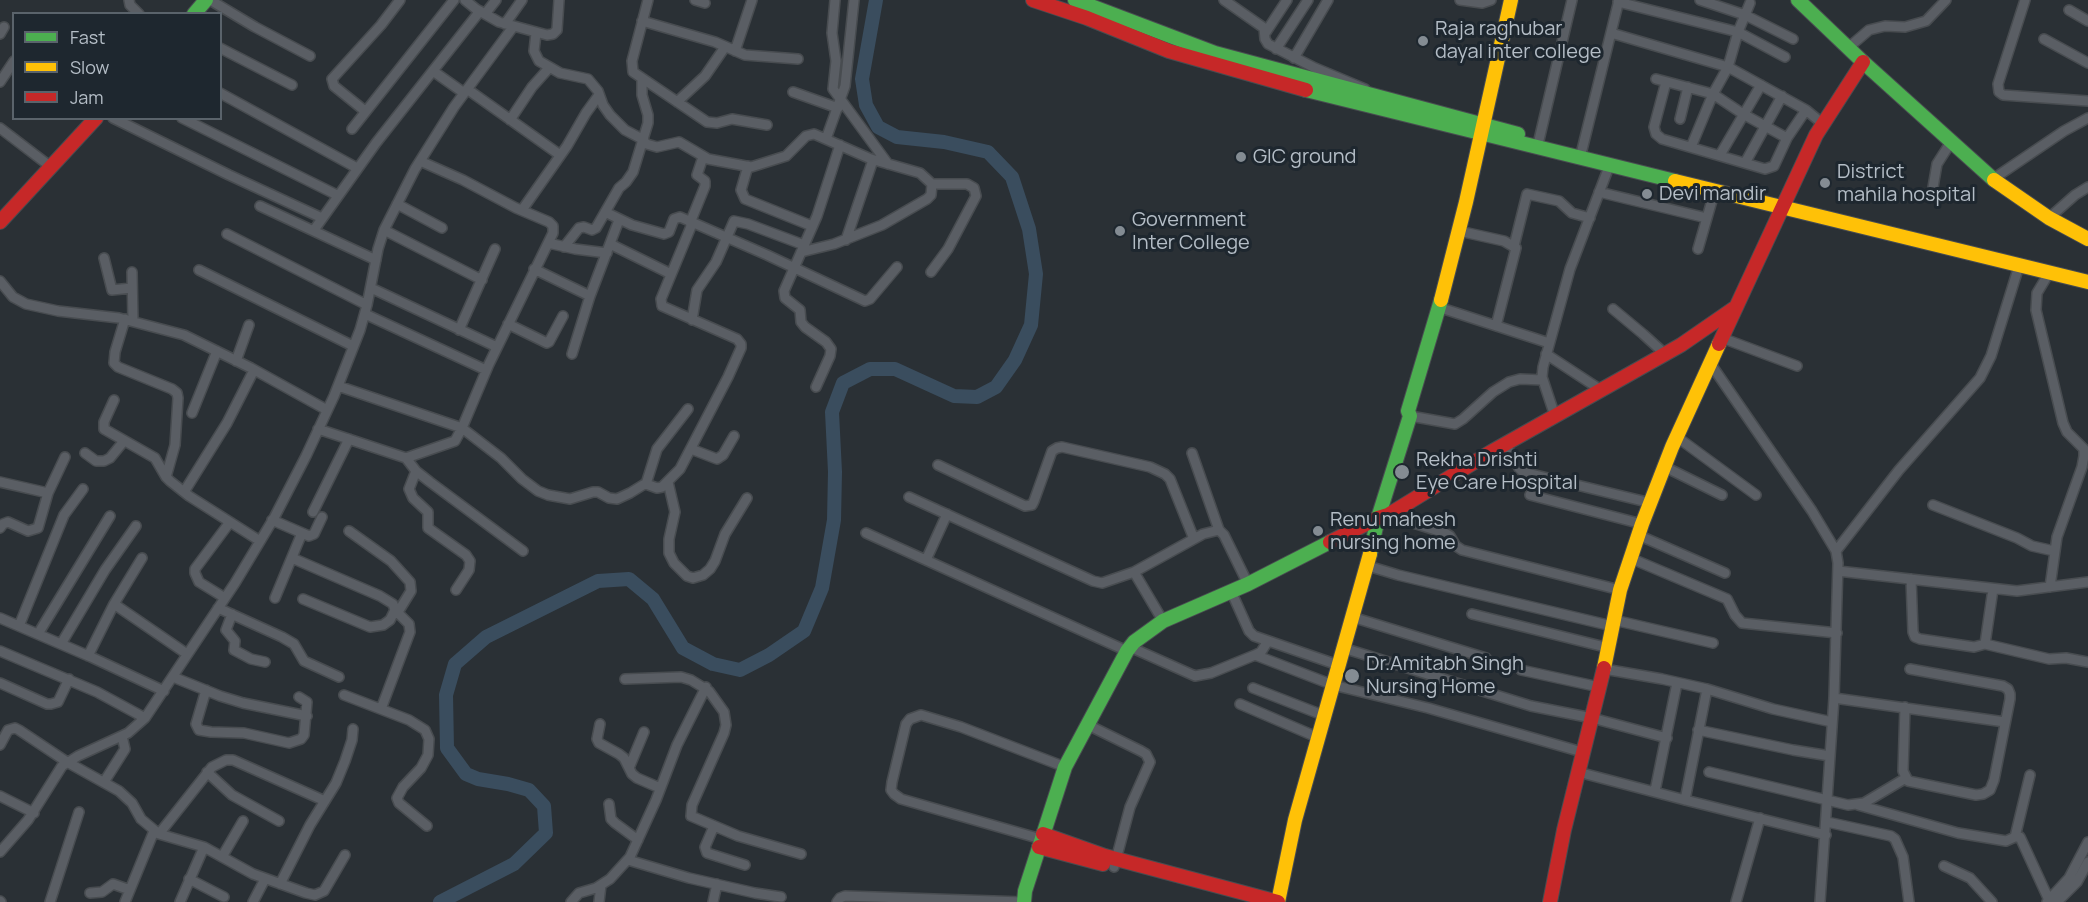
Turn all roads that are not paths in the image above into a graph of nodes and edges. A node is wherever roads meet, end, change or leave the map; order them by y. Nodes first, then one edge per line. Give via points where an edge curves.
1 (208, 0) edge
2 (400, 0) edge
3 (454, 0) edge
4 (465, 0) edge
5 (496, 0) edge
6 (522, 0) edge
7 (560, 0) edge
8 (648, 0) edge
9 (752, 0) edge
10 (835, 0) edge
11 (854, 0) edge
12 (1033, 0) edge
13 (1075, 0) edge
14 (1224, 0) edge
15 (1287, 0) edge
16 (1308, 0) edge
17 (1328, 0) edge
18 (1460, 0) edge
19 (1491, 0) edge
20 (1511, 0) edge
21 (1572, 0) edge
22 (1700, 0) edge
23 (1798, 0) edge
24 (1946, 0) edge
25 (2025, 0) edge
26 (1619, 1) edge
27 (1750, 3) dead end
28 (2069, 10) dead end
29 (196, 12) edge
30 (483, 13) junction
31 (1745, 15) junction
32 (642, 21) junction
33 (2088, 21) edge
34 (509, 26) junction
35 (1266, 32) junction
36 (1738, 32) junction
37 (536, 33) junction
38 (1611, 33) junction
39 (1793, 39) dead end
40 (2044, 39) dead end
41 (725, 47) junction
42 (1848, 48) junction
43 (222, 49) edge
44 (1276, 49) junction
45 (735, 51) junction
46 (310, 56) dead end
47 (1785, 57) dead end
48 (1294, 58) junction
49 (798, 59) dead end
50 (1863, 63) junction
51 (2088, 63) edge
52 (12, 64) edge
53 (1728, 67) junction
54 (549, 68) junction
55 (433, 71) junction
56 (642, 79) junction
57 (1656, 79) dead end
58 (0, 82) edge
59 (1666, 82) junction
60 (292, 85) dead end
61 (1761, 86) junction
62 (1688, 87) junction
63 (465, 91) junction
64 (793, 92) dead end
65 (222, 94) edge
66 (1713, 94) junction
67 (599, 95) junction
68 (1782, 96) junction
69 (1381, 97) junction
70 (2088, 101) edge
71 (677, 102) junction
72 (839, 105) junction
73 (1806, 110) junction
74 (365, 111) junction
75 (1743, 114) junction
76 (2088, 118) edge
77 (1680, 119) dead end
78 (94, 120) edge
79 (117, 120) edge
80 (186, 120) edge
81 (510, 120) junction
82 (1823, 124) junction
83 (767, 125) dead end
84 (1765, 126) junction
85 (0, 128) edge
86 (352, 129) dead end
87 (1483, 129) junction
88 (826, 138) junction
89 (1787, 138) junction
90 (1539, 140) junction
91 (643, 141) junction
92 (1951, 142) junction
93 (840, 145) junction
94 (1691, 147) junction
95 (1582, 150) junction
96 (560, 155) junction
97 (1720, 155) junction
98 (703, 157) junction
99 (873, 160) junction
100 (420, 161) junction
101 (1745, 163) junction
102 (888, 164) junction
103 (1610, 164) junction
104 (748, 166) junction
105 (51, 167) junction
106 (357, 168) junction
107 (1993, 179) junction
108 (932, 184) junction
109 (2088, 187) edge
110 (1715, 190) junction
111 (1599, 192) junction
112 (1932, 193) dead end
113 (337, 195) junction
114 (1784, 203) junction
115 (397, 204) junction
116 (260, 207) dead end
117 (522, 210) junction
118 (605, 212) junction
119 (322, 218) junction
120 (1590, 218) junction
121 (1707, 218) junction
122 (2049, 218) junction
123 (619, 220) junction
124 (0, 222) edge
125 (691, 223) junction
126 (812, 226) junction
127 (442, 228) dead end
128 (314, 230) junction
129 (384, 230) junction
130 (1459, 231) junction
131 (227, 234) dead end
132 (726, 238) junction
133 (2088, 238) edge
134 (846, 240) junction
135 (548, 243) junction
136 (1514, 246) junction
137 (564, 247) junction
138 (609, 248) junction
139 (495, 249) dead end
140 (802, 249) junction
141 (1698, 249) dead end
142 (104, 258) dead end
143 (376, 260) junction
144 (2019, 266) junction
145 (897, 267) dead end
146 (794, 268) junction
147 (534, 269) junction
148 (199, 270) dead end
149 (132, 272) dead end
150 (931, 272) dead end
151 (2049, 273) junction
152 (671, 274) junction
153 (2088, 274) edge
154 (0, 280) edge
155 (482, 280) junction
156 (2088, 282) edge
157 (132, 288) junction
158 (370, 288) junction
159 (590, 296) junction
160 (1438, 307) junction
161 (1736, 307) junction
162 (1613, 309) dead end
163 (366, 310) junction
164 (563, 316) dead end
165 (129, 320) junction
166 (692, 320) junction
167 (508, 324) junction
168 (249, 325) dead end
169 (1496, 326) junction
170 (459, 330) junction
171 (1722, 338) junction
172 (1549, 343) junction
173 (353, 346) junction
174 (497, 347) junction
175 (217, 351) junction
176 (572, 354) dead end
177 (1546, 354) junction
178 (1665, 354) junction
179 (236, 361) junction
180 (1710, 363) junction
181 (1797, 366) dead end
182 (254, 370) junction
183 (486, 370) junction
184 (1543, 380) junction
185 (338, 386) junction
186 (816, 387) dead end
187 (1601, 390) junction
188 (114, 400) dead end
189 (688, 409) dead end
190 (327, 410) junction
191 (192, 413) dead end
192 (1410, 416) junction
193 (1555, 416) junction
194 (462, 428) junction
195 (318, 429) junction
196 (734, 436) dead end
197 (1677, 437) junction
198 (350, 439) junction
199 (124, 441) junction
200 (1506, 444) junction
201 (691, 448) junction
202 (86, 453) dead end
203 (1192, 453) dead end
204 (65, 458) dead end
205 (406, 458) junction
206 (938, 465) dead end
207 (1665, 467) junction
208 (416, 471) junction
209 (165, 477) junction
210 (0, 482) edge
211 (668, 482) junction
212 (646, 484) junction
213 (83, 489) dead end
214 (183, 492) junction
215 (48, 493) junction
216 (1530, 495) dead end
217 (1722, 495) dead end
218 (1756, 495) dead end
219 (909, 497) dead end
220 (747, 498) dead end
221 (1651, 503) junction
222 (1933, 505) dead end
223 (313, 512) dead end
224 (947, 514) junction
225 (110, 516) dead end
226 (322, 517) dead end
227 (1383, 517) junction
228 (272, 520) junction
229 (230, 522) junction
230 (136, 526) dead end
231 (0, 528) edge
232 (1640, 529) junction
233 (1219, 530) junction
234 (349, 531) dead end
235 (302, 533) junction
236 (866, 533) dead end
237 (1194, 538) junction
238 (261, 541) junction
239 (523, 551) dead end
240 (1836, 551) junction
241 (2054, 551) junction
242 (142, 558) dead end
243 (292, 558) junction
244 (1630, 558) junction
245 (927, 560) junction
246 (1368, 566) junction
247 (1838, 571) junction
248 (1134, 572) junction
249 (1725, 573) dead end
250 (1911, 579) junction
251 (2088, 582) edge
252 (1248, 584) junction
253 (2050, 586) junction
254 (1993, 589) junction
255 (456, 590) dead end
256 (1620, 590) junction
257 (1232, 591) junction
258 (225, 597) junction
259 (274, 598) dead end
260 (303, 599) dead end
261 (114, 604) junction
262 (218, 608) junction
263 (397, 611) junction
264 (232, 614) junction
265 (1472, 614) dead end
266 (1352, 617) junction
267 (0, 618) edge
268 (1163, 621) junction
269 (1613, 623) junction
270 (19, 626) junction
271 (1837, 633) junction
272 (38, 634) junction
273 (1268, 641) junction
274 (1713, 643) dead end
275 (61, 644) junction
276 (1985, 644) junction
277 (1343, 648) junction
278 (1609, 648) junction
279 (1129, 649) junction
280 (0, 651) edge
281 (187, 654) junction
282 (1255, 655) junction
283 (88, 656) junction
284 (1486, 658) dead end
285 (265, 662) dead end
286 (2088, 662) edge
287 (1338, 665) junction
288 (1604, 669) junction
289 (1910, 669) dead end
290 (1521, 670) dead end
291 (173, 677) junction
292 (339, 677) dead end
293 (69, 679) junction
294 (625, 680) dead end
295 (0, 683) edge
296 (1677, 683) junction
297 (1333, 685) junction
298 (706, 687) junction
299 (1599, 687) junction
300 (1254, 688) dead end
301 (1707, 689) junction
302 (206, 690) junction
303 (164, 691) junction
304 (344, 695) dead end
305 (299, 697) dead end
306 (1834, 698) junction
307 (1240, 704) dead end
308 (1905, 707) junction
309 (381, 709) junction
310 (307, 716) junction
311 (1325, 716) junction
312 (145, 718) junction
313 (1592, 718) junction
314 (1832, 722) junction
315 (2005, 722) junction
316 (600, 724) dead end
317 (1088, 725) junction
318 (353, 729) dead end
319 (1698, 730) junction
320 (644, 732) dead end
321 (122, 736) junction
322 (1319, 738) junction
323 (1667, 738) junction
324 (0, 745) edge
325 (1582, 752) junction
326 (1830, 756) junction
327 (67, 762) junction
328 (1065, 767) junction
329 (629, 768) junction
330 (207, 772) junction
331 (1578, 772) junction
332 (1709, 772) dead end
333 (2030, 774) dead end
334 (1906, 778) junction
335 (104, 782) junction
336 (660, 788) junction
337 (1655, 791) junction
338 (0, 796) edge
339 (1685, 800) junction
340 (325, 801) junction
341 (1828, 801) junction
342 (609, 804) dead end
343 (1858, 805) junction
344 (78, 812) dead end
345 (34, 813) junction
346 (1760, 818) junction
347 (279, 820) dead end
348 (243, 821) dead end
349 (1827, 822) junction
350 (427, 826) dead end
351 (714, 826) junction
352 (157, 833) junction
353 (1826, 835) junction
354 (2015, 837) junction
355 (638, 840) junction
356 (1041, 840) junction
357 (2088, 842) edge
358 (204, 847) junction
359 (0, 852) edge
360 (801, 854) dead end
361 (345, 855) dead end
362 (222, 857) junction
363 (628, 860) junction
364 (2088, 862) edge
365 (1115, 863) junction
366 (745, 865) dead end
367 (1944, 866) dead end
368 (1160, 875) junction
369 (189, 879) junction
370 (265, 879) junction
371 (280, 884) junction
372 (717, 884) junction
373 (601, 885) junction
374 (130, 890) junction
375 (90, 893) dead end
376 (224, 897) dead end
377 (781, 897) dead end
378 (2051, 901) edge
379 (50, 902) edge
380 (124, 902) edge
381 (180, 902) edge
382 (253, 902) edge
383 (571, 902) edge
384 (599, 902) edge
385 (713, 902) edge
386 (837, 902) edge
387 (1023, 902) edge
388 (1241, 902) edge
389 (1278, 902) edge
390 (1550, 902) edge
391 (1736, 902) edge
392 (1820, 902) edge
393 (1909, 902) edge
394 (1992, 902) edge

1 - 29 street
1 - 46 street
2 - 74 street via 332,78 334,86
3 - 74 street
4 - 30 street
5 - 30 street
6 - 34 street
7 - 37 street via 556,32
8 - 32 street
9 - 45 street
10 - 72 street via 832,33 836,61 832,86
11 - 72 street
12 - 87 street via 1169,51 1281,84
13 - 69 street via 1256,66
14 - 35 street
15 - 35 street
16 - 44 street
17 - 48 street
18 - 19 street
20 - 87 street
21 - 90 street
22 - 31 street
23 - 42 street
24 - 42 street via 1926,21 1869,30
25 - 70 street via 1998,84 1999,92
26 - 36 street
26 - 38 street
27 - 31 street
28 - 33 street
30 - 34 street
30 - 55 street
31 - 36 street
31 - 39 street
32 - 41 street
32 - 56 street via 631,66
34 - 37 street
34 - 63 street
35 - 44 street via 1265,42
36 - 47 street
36 - 53 street
37 - 54 street via 536,56
38 - 53 street
38 - 95 street
40 - 51 street
41 - 45 street
41 - 71 street via 705,76
42 - 50 street
43 - 60 street
44 - 48 street
45 - 49 street
48 - 69 street
50 - 82 street
50 - 92 street
52 - 58 street
53 - 61 street
53 - 66 street
54 - 67 street via 584,77
54 - 81 street
55 - 63 street
55 - 106 street
56 - 71 street
56 - 91 street via 648,115
57 - 59 street
59 - 62 street
59 - 94 street via 1654,127 1656,134
61 - 68 street
61 - 75 street
62 - 66 street
62 - 77 street
63 - 81 street
63 - 100 street
64 - 72 street
65 - 106 street
66 - 75 street
66 - 94 street
67 - 91 street via 617,122
67 - 96 street
68 - 73 street
68 - 84 street
69 - 87 street
71 - 83 street via 712,124 732,119
72 - 88 street
72 - 102 street
73 - 82 street
73 - 89 street
74 - 86 street
75 - 84 street
75 - 97 street
76 - 107 street
78 - 105 street
79 - 119 street
80 - 113 street
81 - 96 street
82 - 114 street
84 - 89 street
84 - 101 street
85 - 105 street
87 - 90 street
87 - 103 street
87 - 130 street
88 - 93 street
88 - 104 street via 810,135 786,156
89 - 101 street via 1770,169
90 - 95 street
91 - 98 street via 657,147 679,142
91 - 118 street via 633,172
92 - 107 street
92 - 112 street via 1937,164
93 - 99 street
93 - 126 street
94 - 97 street
95 - 114 street
96 - 117 street
97 - 101 street
98 - 104 street
98 - 125 street via 697,175 705,186
99 - 102 street
99 - 134 street
100 - 115 street
100 - 117 street
102 - 108 street via 920,173
103 - 110 street
103 - 111 street
104 - 126 street via 741,190 745,199
105 - 124 street
106 - 113 street
107 - 122 street
108 - 134 street via 927,199
108 - 150 street via 967,184 974,188 976,196
109 - 122 street
110 - 114 street
110 - 121 street
111 - 120 street
111 - 121 street
113 - 119 street
114 - 144 street
114 - 153 street
114 - 161 street
115 - 127 street
115 - 129 street
116 - 128 street
117 - 135 street via 552,224
118 - 123 street
118 - 137 street via 596,228 579,228
119 - 128 street
120 - 136 street via 1572,213 1559,201 1527,194
120 - 172 street via 1570,269
121 - 141 street
122 - 133 street
123 - 125 street via 663,234 669,232 676,218
123 - 138 street
125 - 132 street
125 - 152 street
126 - 140 street
128 - 143 street
129 - 143 street
129 - 155 street
130 - 136 street
130 - 160 street
131 - 163 street
132 - 140 street via 732,223 738,220
132 - 146 street
132 - 166 street via 697,290
134 - 140 street
135 - 137 street
135 - 147 street
136 - 169 street via 1516,252
137 - 138 street
138 - 152 street
138 - 159 street
139 - 155 street
140 - 146 street
142 - 157 street via 112,290
143 - 158 street
144 - 151 street
144 - 240 street via 1991,356 1980,378 1899,470
145 - 146 street via 865,301
146 - 186 street via 785,298 800,310 805,327 831,349
147 - 159 street
147 - 167 street
148 - 173 street
149 - 157 street
151 - 156 street
151 - 241 street via 2038,289 2036,310 2063,423 2084,449 2082,467
152 - 166 street via 662,306
154 - 165 street via 13,297 26,304
155 - 170 street
157 - 165 street
158 - 163 street
158 - 170 street
159 - 176 street
160 - 169 street
160 - 192 street via 1408,411
161 - 171 street
161 - 178 street
162 - 178 street
163 - 173 street
163 - 183 street
164 - 167 street via 547,343
165 - 175 street via 184,335
165 - 209 street via 115,352 115,365 177,393 177,436
166 - 201 street via 741,344
167 - 174 street
168 - 179 street
169 - 172 street
170 - 174 street
171 - 180 street
171 - 181 street
172 - 177 street
173 - 185 street
174 - 183 street
175 - 179 street
175 - 191 street
177 - 184 street
177 - 187 street
178 - 187 street
179 - 182 street
180 - 197 street
180 - 240 street
182 - 190 street
182 - 214 street
183 - 194 street
184 - 192 street via 1509,382 1455,424
184 - 193 street
185 - 190 street
185 - 194 street
187 - 193 street
188 - 199 street via 104,426
189 - 212 street via 657,449
190 - 195 street
192 - 227 street via 1393,466
193 - 200 street
194 - 205 street via 455,441
194 - 212 street via 522,479 548,495 570,499 598,492 617,499
195 - 198 street
195 - 228 street
196 - 201 street via 723,456 717,459
197 - 207 street
197 - 218 street
198 - 205 street
198 - 223 street
199 - 202 street via 104,461 96,461
199 - 209 street via 154,458
200 - 221 street via 1523,472
200 - 227 street
201 - 211 street
203 - 233 street
204 - 215 street
205 - 208 street
206 - 237 street via 1026,506 1032,505 1057,448 1150,467 1170,479
207 - 217 street
207 - 221 street
208 - 239 street
208 - 255 street via 409,489 428,512 428,528 470,561 469,570
209 - 214 street
210 - 215 street
211 - 212 street via 659,488
211 - 220 street via 675,512 669,539 670,558 693,578 710,569 724,534
213 - 270 street via 64,515
214 - 229 street
215 - 231 street via 35,530 8,522
216 - 232 street
219 - 224 street
221 - 232 street
222 - 241 street via 2032,546
224 - 245 street
224 - 248 street via 1093,581 1109,581
225 - 272 street
226 - 235 street via 314,534
227 - 246 street
227 - 252 street
227 - 256 street via 1450,536 1462,550
228 - 235 street
228 - 238 street
229 - 238 street
229 - 258 street via 195,569 199,582
230 - 275 street
232 - 244 street
232 - 249 street
233 - 237 street
233 - 252 street
234 - 263 street via 391,561 410,582 411,591
235 - 243 street
236 - 245 street
237 - 248 street
238 - 258 street
240 - 247 street
241 - 253 street
242 - 261 street
243 - 259 street
243 - 263 street via 380,596
244 - 256 street
244 - 271 street via 1727,599 1742,622
245 - 279 street
246 - 266 street
246 - 269 street
247 - 250 street
247 - 271 street
248 - 268 street
250 - 254 street
250 - 276 street via 1915,637 1974,647
251 - 253 street
252 - 257 street
253 - 254 street
254 - 276 street
256 - 269 street
257 - 268 street
257 - 273 street via 1249,631
258 - 262 street
260 - 263 street via 370,627 383,625
261 - 281 street
261 - 283 street
262 - 264 street
262 - 281 street
263 - 309 street via 409,624 410,632
264 - 285 street via 226,630 235,641 234,650
264 - 292 street via 294,644 304,661
265 - 278 street
266 - 277 street
266 - 284 street
267 - 270 street
268 - 279 street
269 - 274 street
269 - 278 street
270 - 272 street
271 - 306 street
272 - 275 street
273 - 282 street
273 - 287 street
275 - 283 street
276 - 286 street via 2049,659
277 - 287 street
277 - 313 street via 1531,706
278 - 288 street
279 - 282 street via 1195,676
279 - 317 street
280 - 293 street
281 - 291 street
282 - 297 street
283 - 303 street
287 - 297 street
288 - 296 street
288 - 299 street
289 - 315 street via 2003,686 2010,694
290 - 299 street
291 - 302 street
291 - 303 street
293 - 295 street via 58,702 51,705
293 - 312 street
294 - 298 street via 681,677
296 - 301 street
296 - 323 street
297 - 311 street
297 - 325 street
298 - 336 street
298 - 351 street via 720,706 726,725 690,812 693,818
299 - 313 street
300 - 311 street
301 - 314 street
301 - 319 street
302 - 310 street via 243,703
302 - 310 street via 196,724 202,731 244,733 290,743 304,735
303 - 312 street
304 - 309 street
305 - 310 street via 307,702
306 - 308 street
306 - 314 street
307 - 322 street
308 - 315 street
308 - 334 street
309 - 350 street via 409,720 427,734 430,750 426,761 397,798
311 - 322 street
312 - 321 street
313 - 323 street
313 - 325 street
314 - 326 street
315 - 334 street via 1992,786 1983,794 1911,783
316 - 329 street via 599,743 619,754
317 - 328 street
317 - 365 street via 1141,751 1150,762 1130,807
318 - 340 street via 345,761
319 - 326 street
319 - 339 street
320 - 329 street
321 - 327 street
321 - 335 street via 125,749
322 - 389 street via 1295,820
323 - 337 street
324 - 327 street via 5,733 15,728
325 - 331 street
326 - 341 street
327 - 335 street
327 - 345 street
328 - 356 street
328 - 356 street via 921,716 906,724 892,782 894,794
329 - 336 street via 637,778
330 - 340 street via 219,762 233,760
330 - 347 street via 232,795
330 - 352 street
331 - 337 street
331 - 390 street
332 - 341 street
333 - 354 street
334 - 343 street
335 - 352 street via 127,797 141,819
336 - 355 street
337 - 339 street
338 - 345 street
339 - 346 street
340 - 371 street
341 - 343 street
341 - 349 street
342 - 355 street via 611,819
343 - 354 street via 1958,833 2006,842
344 - 379 street
345 - 359 street
346 - 353 street
346 - 391 street
348 - 362 street
349 - 353 street
349 - 393 street via 1894,839 1903,857
351 - 360 street
351 - 366 street via 705,847 707,853
352 - 358 street
352 - 374 street
353 - 392 street
354 - 378 street via 2020,837
355 - 363 street
356 - 365 street
356 - 387 street
357 - 378 street via 2070,878
358 - 362 street
358 - 369 street
361 - 371 street via 319,894
362 - 370 street
363 - 372 street
363 - 373 street
364 - 378 street via 2077,882
365 - 368 street
367 - 394 street via 1970,878
368 - 388 street
368 - 389 street
369 - 376 street
369 - 381 street
370 - 371 street
370 - 382 street
372 - 377 street
372 - 385 street
373 - 383 street via 579,893
373 - 384 street
374 - 375 street via 113,884 102,892
374 - 380 street
386 - 387 street via 845,896

